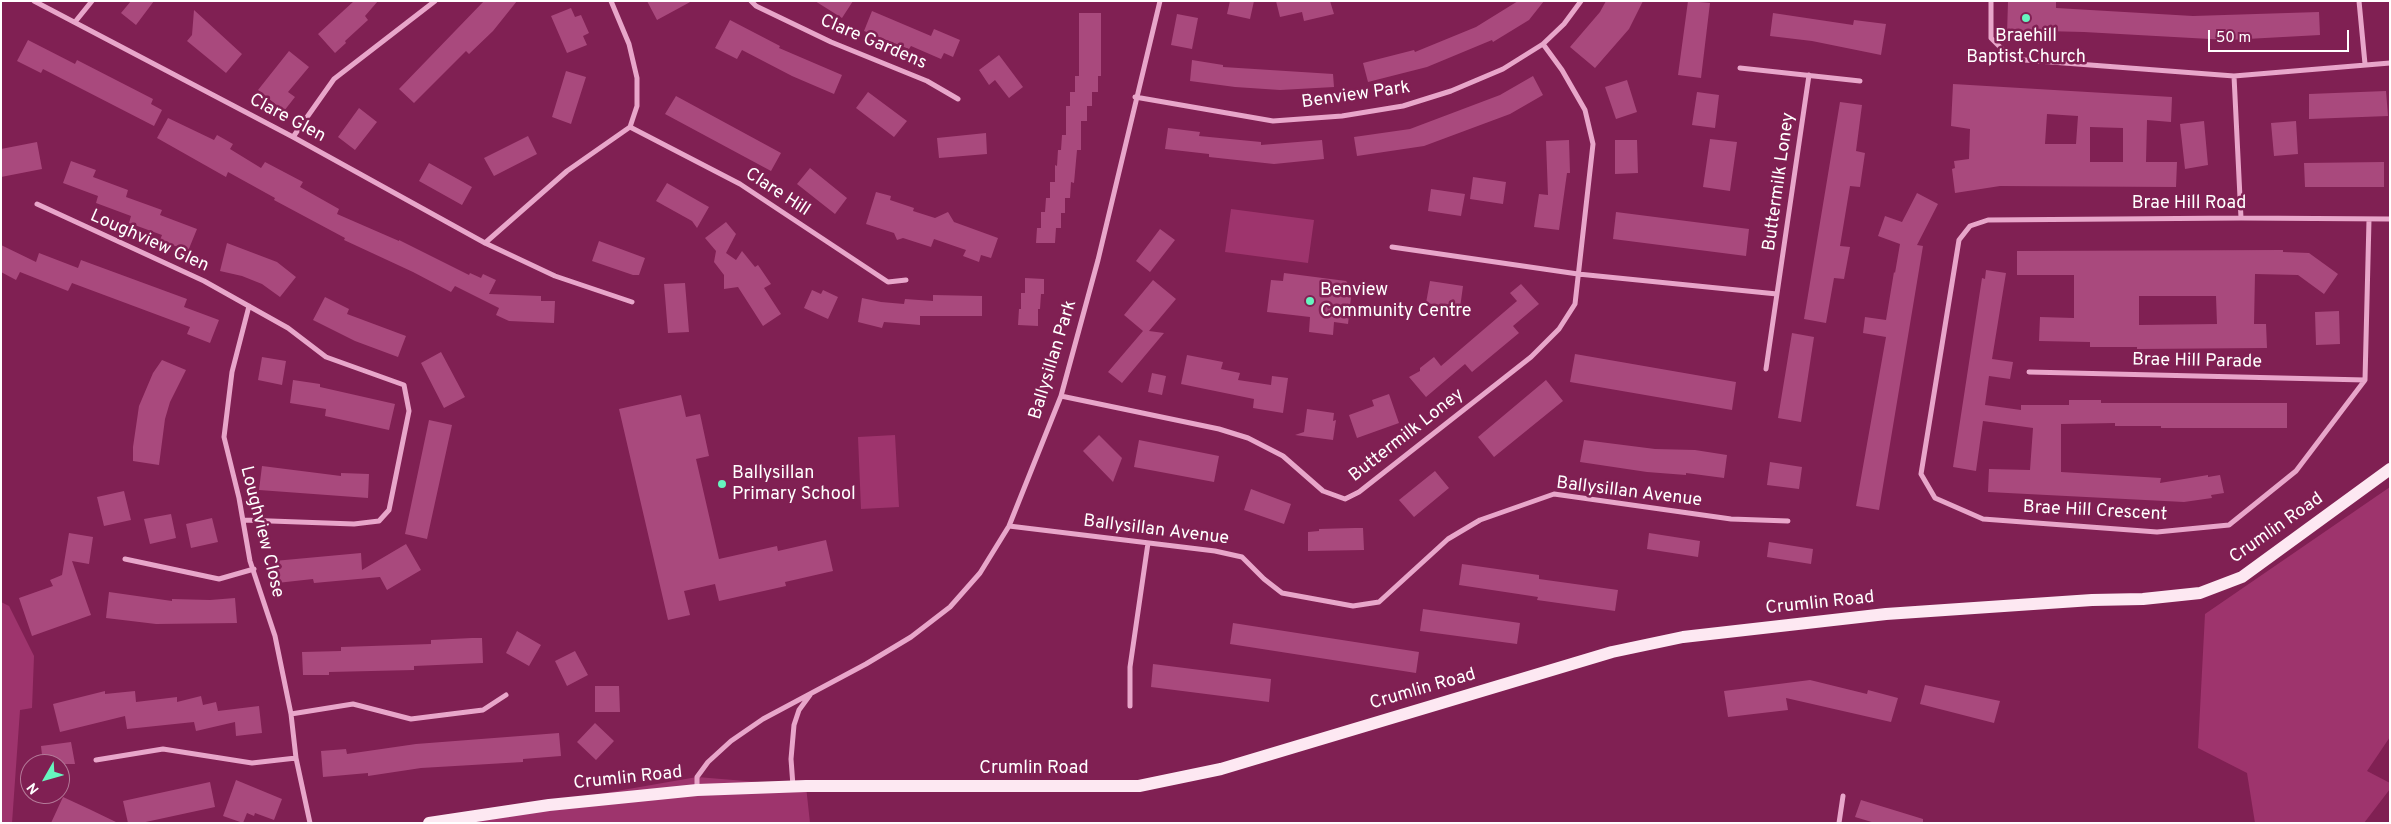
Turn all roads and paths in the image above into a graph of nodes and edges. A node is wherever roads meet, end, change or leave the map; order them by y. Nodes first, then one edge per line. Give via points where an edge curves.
1 (34, 1) edge
2 (92, 1) edge
3 (435, 1) edge
4 (610, 1) edge
5 (751, 1) edge
6 (1160, 1) edge
7 (1581, 1) edge
8 (1991, 1) edge
9 (2358, 1) edge
10 (75, 22) junction
11 (1543, 44) junction
12 (2390, 63) edge
13 (2365, 64) junction
14 (1740, 68) dead end
15 (1810, 75) junction
16 (2234, 76) junction
17 (1860, 81) dead end
18 (1135, 98) junction
19 (958, 99) dead end
20 (630, 127) junction
21 (292, 137) junction
22 (37, 204) dead end
23 (2241, 218) junction
24 (2390, 219) edge
25 (1988, 220) joint
26 (2369, 220) junction
27 (485, 243) junction
28 (1392, 247) dead end
29 (1578, 274) junction
30 (906, 280) dead end
31 (1777, 294) junction
32 (632, 302) dead end
33 (249, 306) junction
34 (1766, 369) dead end
35 (2029, 372) dead end
36 (2365, 380) junction
37 (1061, 396) junction
38 (2390, 468) edge
39 (243, 520) junction
40 (1788, 521) dead end
41 (1008, 526) junction
42 (1148, 543) junction
43 (125, 559) dead end
44 (254, 569) junction
45 (812, 693) junction
46 (506, 695) dead end
47 (1130, 706) dead end
48 (291, 714) junction
49 (296, 758) junction
50 (96, 760) dead end
51 (794, 786) junction
52 (697, 790) junction
53 (1843, 796) dead end
54 (310, 823) edge
55 (429, 823) edge
56 (1839, 823) edge

1 - 10 street, Clare Glen
2 - 10 street
3 - 21 street via 334,79
4 - 20 street via 630,44 636,78 637,106
5 - 19 street, Clare Gardens via 831,42 927,81
6 - 18 street, Ballysillan Park
7 - 11 street, Benview Park
8 - 16 street via 1991,38 2012,59
9 - 13 street
10 - 21 street, Clare Glen
11 - 18 street, Benview Park via 1503,68 1451,91 1403,106 1342,116 1273,121
11 - 29 street, Buttermilk Loney via 1585,110 1593,144
12 - 13 street
13 - 16 street
14 - 15 street
15 - 17 street
15 - 31 street, Buttermilk Loney
16 - 23 street
18 - 37 street, Ballysillan Park via 1098,260
20 - 27 street via 567,171
20 - 30 street, Clare Hill via 740,184 888,282
21 - 27 street, Clare Glen
22 - 33 street, Loughview Glen via 204,281
23 - 25 street, Brae Hill Road
23 - 26 street, Brae Hill Road
24 - 26 street, Brae Hill Road
25 - 36 street, Brae Hill Crescent via 1970,226 1959,240 1921,474 1935,498 1975,516 2158,532 2229,525 2296,471
26 - 36 street
27 - 32 street, Clare Glen via 555,276
28 - 29 street
29 - 31 street
29 - 37 street, Buttermilk Loney via 1574,304 1560,329 1546,344 1359,492 1345,499 1323,492 1283,456 1248,438
31 - 34 street, Buttermilk Loney
33 - 39 street, Loughview Close via 232,372 224,437
33 - 39 street, Loughview Glen via 288,328 326,357 404,385 409,411 389,510 379,521 354,524
35 - 36 street, Brae Hill Parade
37 - 41 street, Ballysillan Park
38 - 51 main road, Crumlin Road via 2242,577 2200,593 1886,614 1683,637 1612,652 1221,769 1139,786
39 - 44 street, Loughview Close
40 - 42 street, Ballysillan Avenue via 1731,519 1554,494 1480,520 1448,539 1379,602 1353,606 1282,593 1242,556
41 - 42 street, Ballysillan Avenue
41 - 45 street, Ballysillan Park via 980,573 950,607 911,637
42 - 47 street via 1130,667
43 - 44 street via 219,579
44 - 48 street, Loughview Close via 274,636
45 - 51 street, Ballysillan Park via 799,710 794,725 791,760
45 - 52 street, Ballysillan Park via 731,741 697,777
46 - 48 street via 484,710 411,719 353,704
48 - 49 street, Loughview Close
49 - 50 street via 252,763 163,750
49 - 54 street, Loughview Close
51 - 52 main road, Crumlin Road
52 - 55 main road, Crumlin Road via 549,804
53 - 56 street

